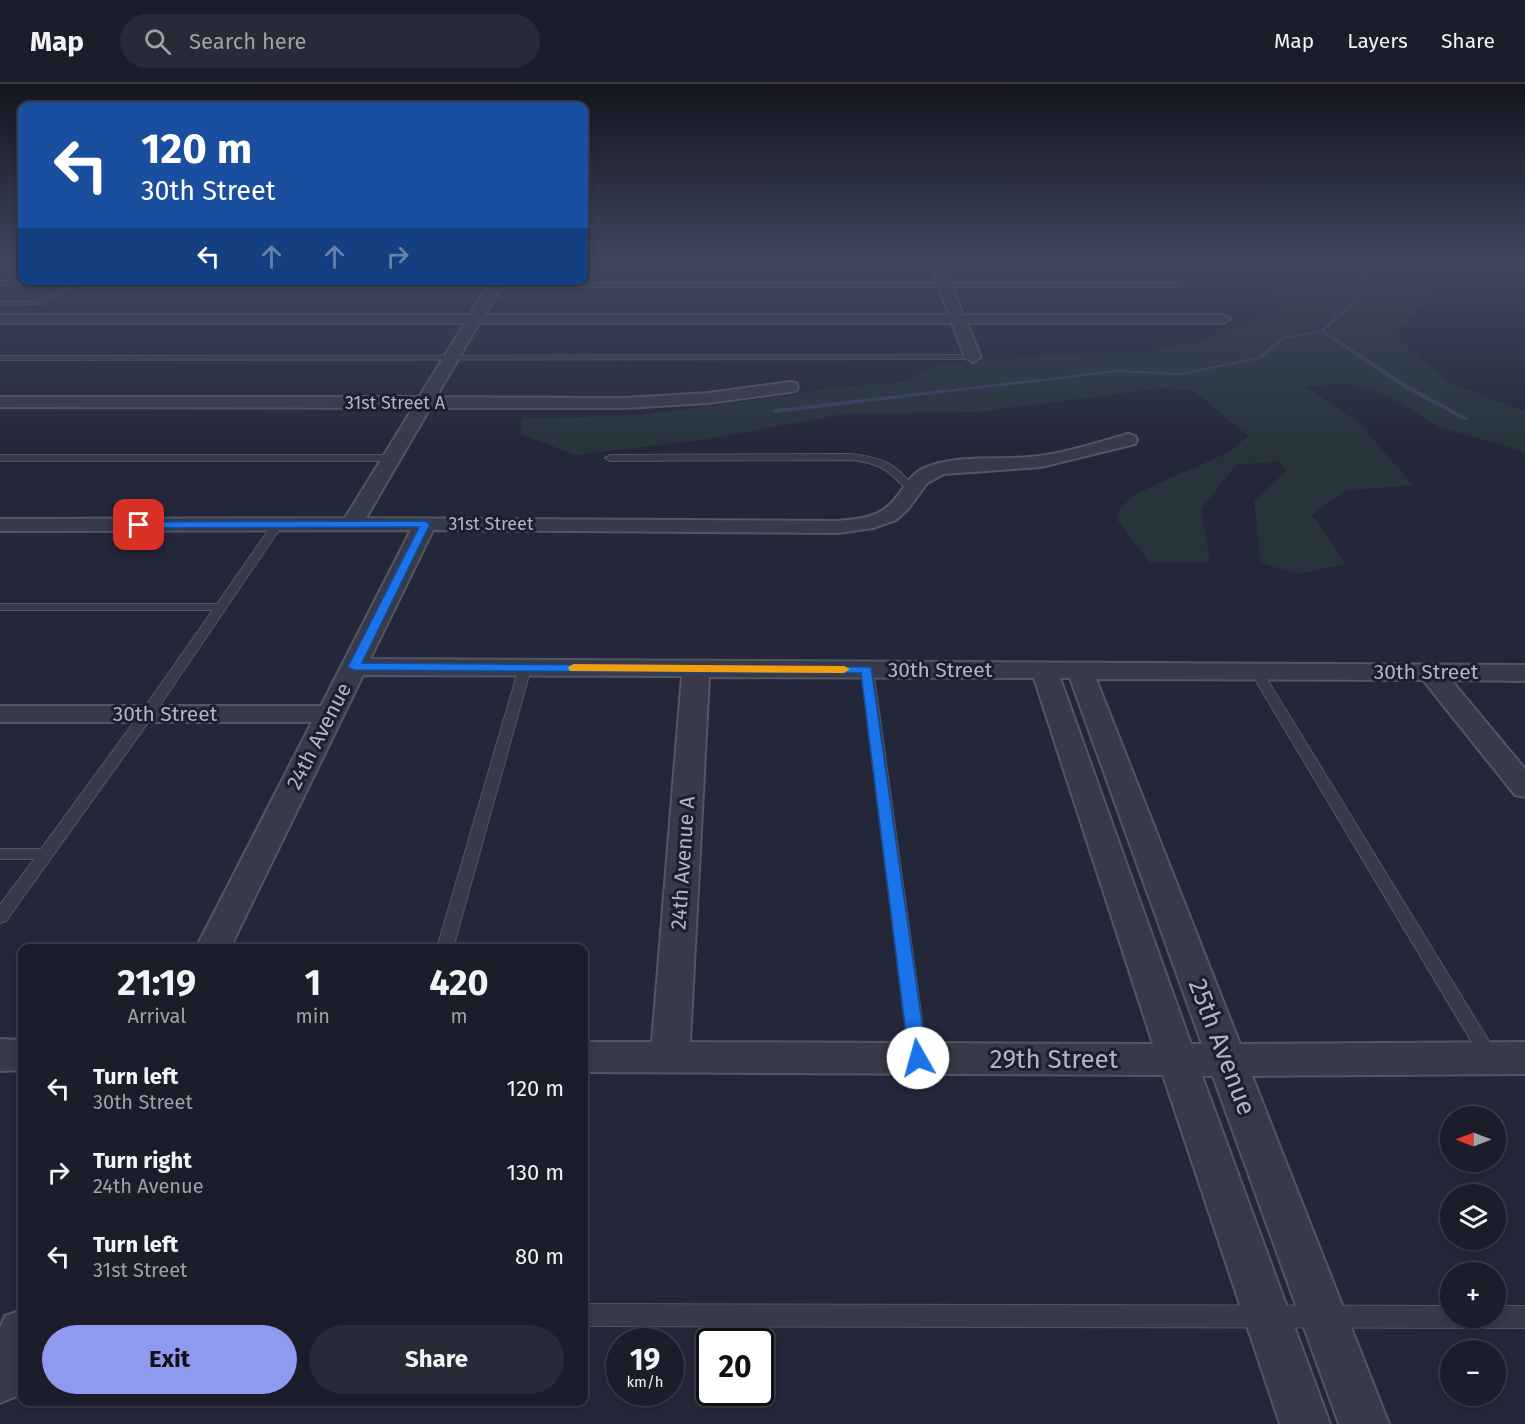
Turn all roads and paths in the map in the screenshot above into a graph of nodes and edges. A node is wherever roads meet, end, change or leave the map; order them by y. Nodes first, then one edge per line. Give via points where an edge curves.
1 (471, 325) edge
2 (959, 325) edge
3 (452, 357) junction
4 (973, 357) joint
5 (0, 358) edge
6 (790, 387) dead end
7 (0, 402) edge
8 (424, 403) junction
9 (1128, 440) dead end
10 (0, 458) edge
11 (393, 458) junction
12 (610, 458) dead end
13 (912, 489) junction
14 (278, 524) junction
15 (352, 524) junction
16 (425, 524) junction
17 (0, 525) edge
18 (0, 607) edge
19 (221, 607) junction
20 (354, 667) junction
21 (525, 668) junction
22 (696, 669) junction
23 (867, 669) junction
24 (1044, 670) junction
25 (1080, 670) junction
26 (1256, 671) junction
27 (1430, 672) junction
28 (1525, 673) edge
29 (0, 714) edge
30 (147, 714) junction
31 (330, 714) junction
32 (1525, 788) edge
33 (0, 854) edge
34 (45, 854) junction
35 (0, 917) edge
36 (215, 944) edge
37 (446, 944) edge
38 (0, 1055) edge
39 (18, 1055) edge
40 (588, 1057) edge
41 (670, 1057) junction
42 (918, 1058) junction
43 (1507, 1058) edge
44 (1177, 1059) junction
45 (1226, 1060) junction
46 (588, 1315) edge
47 (1267, 1315) junction
48 (1322, 1317) junction
49 (1525, 1317) edge
50 (18, 1341) edge
51 (0, 1379) edge
52 (1305, 1424) edge
53 (1364, 1424) edge

1 - 3 street
2 - 4 street
3 - 4 lane
3 - 5 lane
3 - 8 street
6 - 8 street, 31st Street A via 665,401
7 - 8 street, 31st Street A
8 - 11 street
9 - 13 street, 31st Street via 1032,463 953,467 928,473
10 - 11 lane
11 - 15 street
12 - 13 lane via 874,459 891,467
13 - 16 street, 31st Street via 890,516 838,527
14 - 15 street, 31st Street
14 - 17 street, 31st Street
14 - 19 lane
15 - 16 street, 31st Street
16 - 20 street, 24th Avenue
18 - 19 lane
19 - 30 lane
20 - 21 street, 30th Street
20 - 31 street, 24th Avenue
21 - 22 street, 30th Street
21 - 37 lane
22 - 23 street, 30th Street
22 - 41 street, 24th Avenue A
23 - 24 street, 30th Street
23 - 42 lane
24 - 25 street, 30th Street
24 - 44 street, 25th Avenue
25 - 26 street, 30th Street
25 - 45 street, 25th Avenue
26 - 27 street, 30th Street
26 - 43 lane
27 - 28 street, 30th Street
27 - 32 street
29 - 30 street, 30th Street
30 - 31 street, 30th Street
30 - 34 lane
31 - 36 street, 24th Avenue
33 - 34 lane
34 - 35 lane
38 - 39 street
40 - 41 street, 29th Street
41 - 42 street, 29th Street
42 - 44 street, 29th Street
43 - 45 street, 29th Street
44 - 45 street, 29th Street
44 - 47 street, 25th Avenue
45 - 48 street, 25th Avenue
46 - 47 lane
47 - 48 lane
47 - 52 street, 25th Avenue
48 - 49 lane
48 - 53 street, 25th Avenue
50 - 51 street

